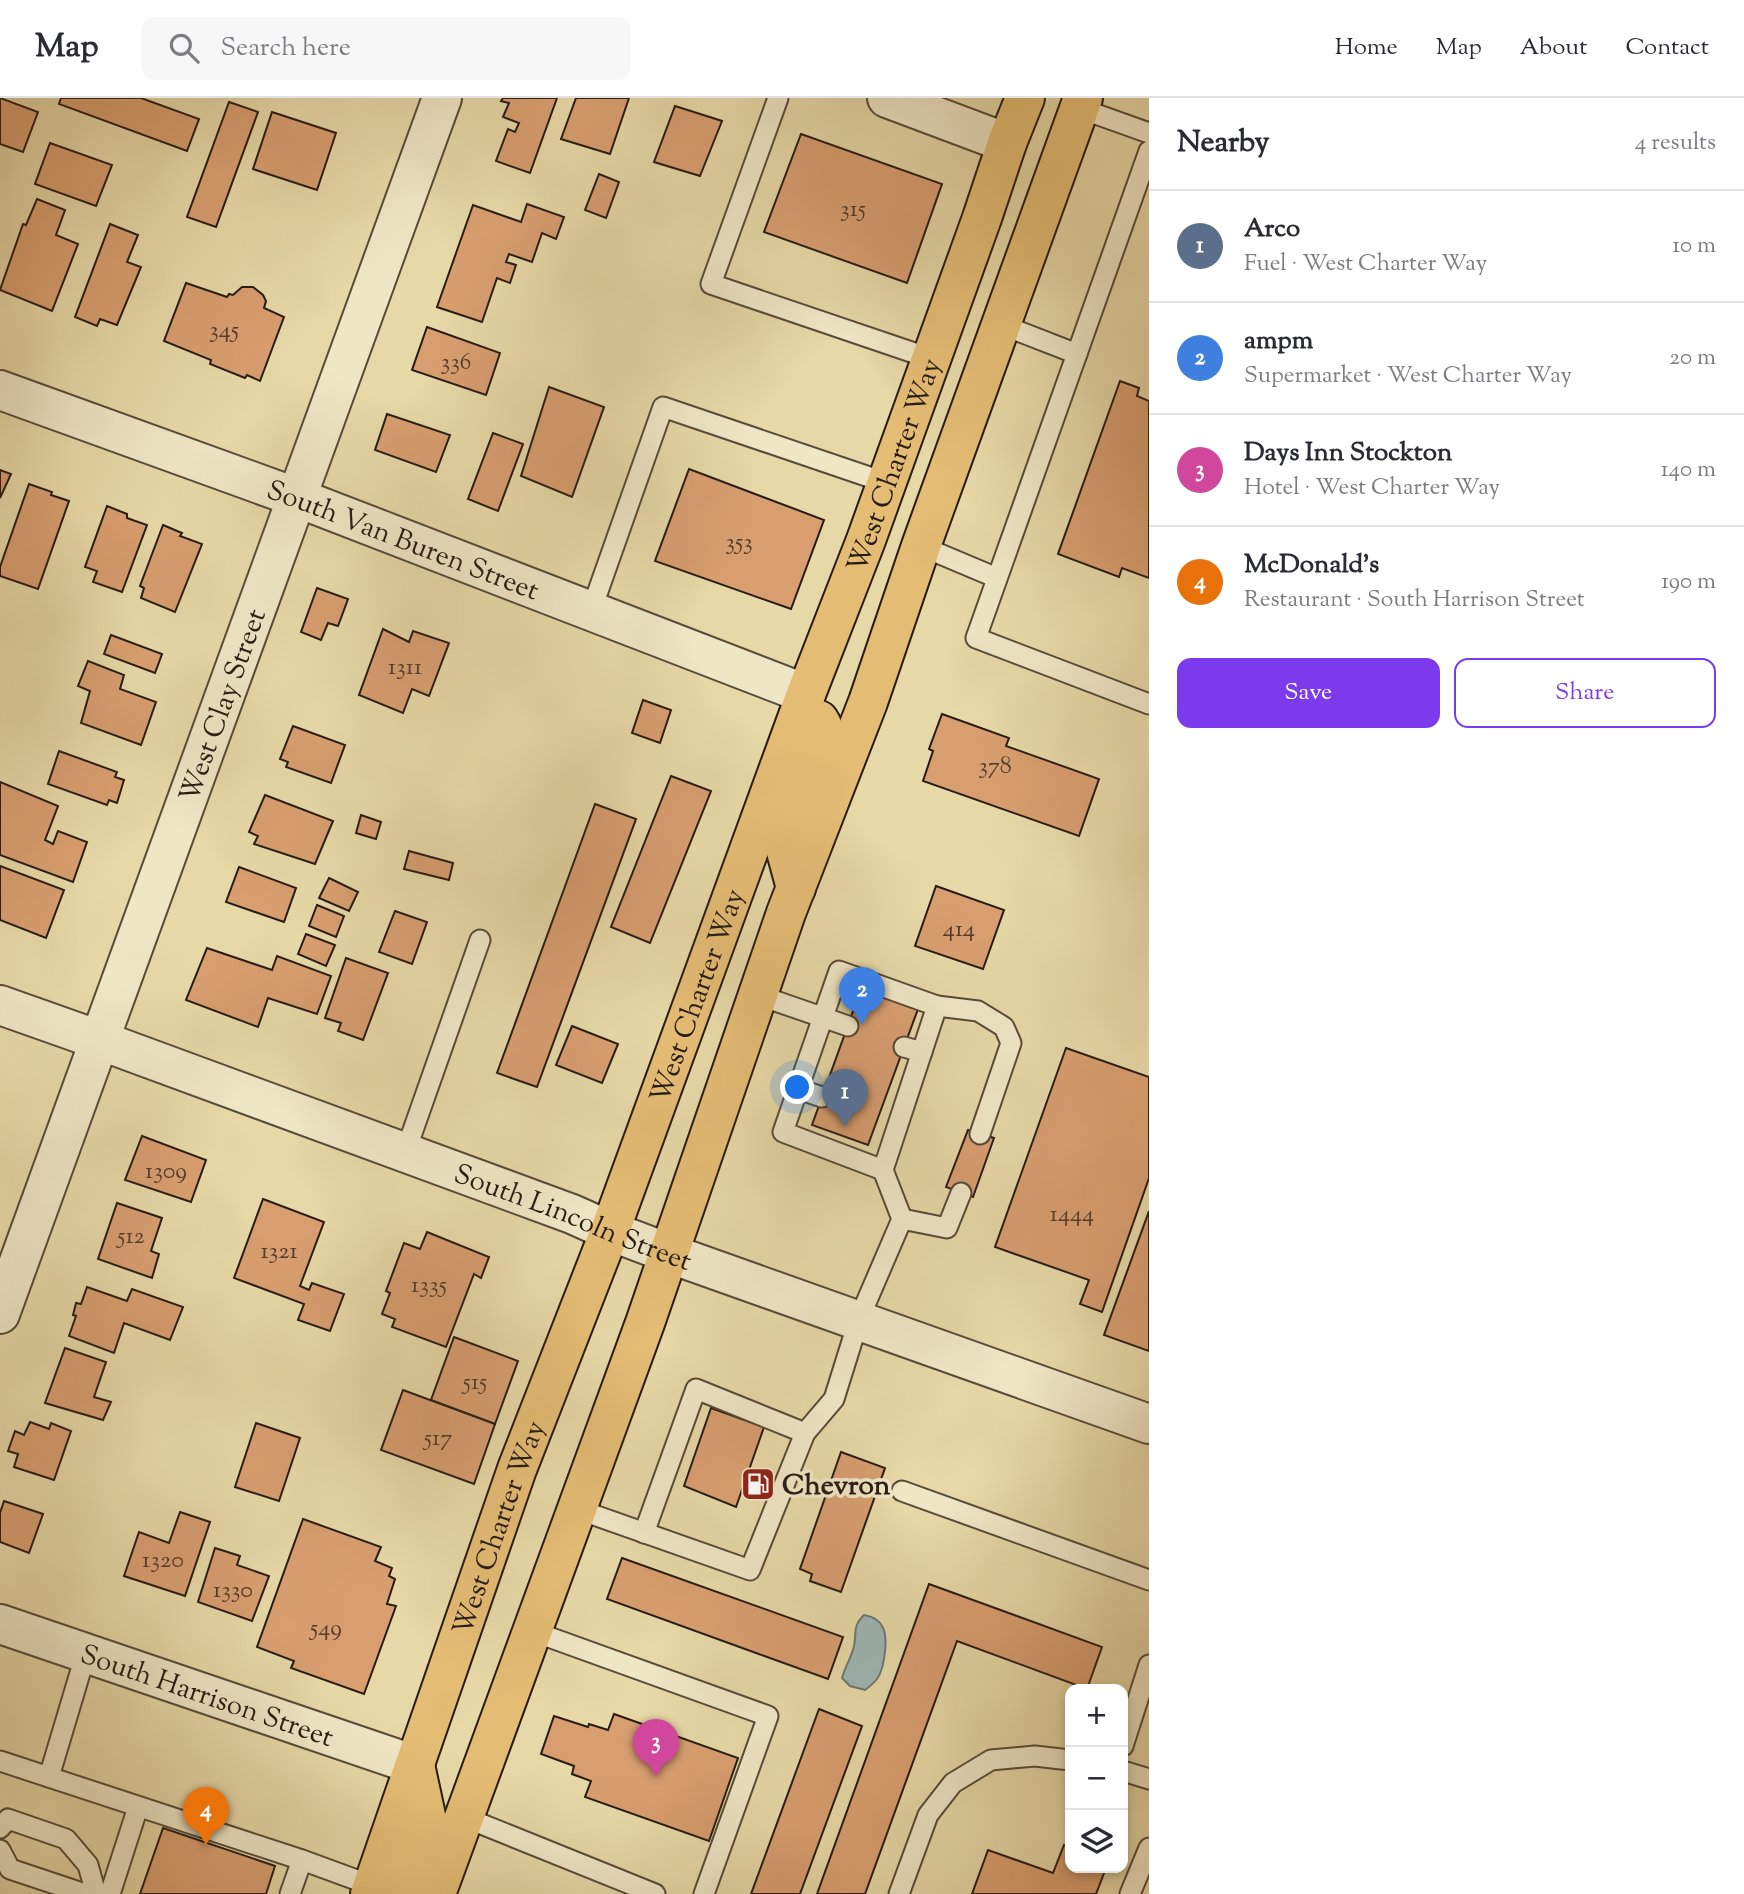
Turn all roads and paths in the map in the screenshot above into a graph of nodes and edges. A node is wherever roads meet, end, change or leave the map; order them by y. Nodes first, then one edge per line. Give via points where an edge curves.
1 (442, 98) edge
2 (778, 98) edge
3 (887, 98) edge
4 (1025, 98) edge
5 (1081, 103) edge
6 (1149, 132) edge
7 (1007, 144) junction
8 (1149, 150) edge
9 (1000, 324) junction
10 (1077, 354) junction
11 (932, 359) junction
12 (0, 390) edge
13 (887, 483) junction
14 (298, 498) junction
15 (921, 546) junction
16 (997, 578) junction
17 (591, 611) junction
18 (806, 694) junction
19 (1149, 704) edge
20 (796, 888) junction
21 (480, 940) dead end
22 (758, 995) junction
23 (0, 1005) edge
24 (937, 1006) junction
25 (823, 1017) junction
26 (848, 1026) dead end
27 (99, 1040) junction
28 (798, 1088) junction
29 (822, 1097) dead end
30 (878, 1117) dead end
31 (898, 1124) junction
32 (981, 1134) dead end
33 (405, 1153) junction
34 (883, 1170) junction
35 (961, 1193) dead end
36 (902, 1219) junction
37 (610, 1231) junction
38 (668, 1253) junction
39 (0, 1314) edge
40 (859, 1319) junction
41 (1149, 1423) edge
42 (805, 1433) junction
43 (902, 1490) dead end
44 (577, 1509) junction
45 (644, 1533) junction
46 (1149, 1580) edge
47 (0, 1624) edge
48 (532, 1631) junction
49 (86, 1653) junction
50 (1149, 1665) edge
51 (1128, 1730) edge
52 (1065, 1759) edge
53 (0, 1761) edge
54 (415, 1765) junction
55 (1128, 1773) edge
56 (49, 1777) junction
57 (1149, 1779) edge
58 (138, 1807) junction
59 (464, 1817) junction
60 (0, 1828) edge
61 (1149, 1848) edge
62 (0, 1850) edge
63 (302, 1860) junction
64 (382, 1891) edge
65 (85, 1894) edge
66 (96, 1894) edge
67 (110, 1894) edge
68 (290, 1894) edge
69 (436, 1894) edge
70 (655, 1894) edge
71 (704, 1894) edge
72 (899, 1894) edge
73 (1130, 1894) edge

1 - 14 street, West Clay Street
2 - 11 lane via 711,284
3 - 7 street
4 - 7 main road, West Charter Way
5 - 6 lane
5 - 9 main road, West Charter Way
7 - 9 main road via 1028,161 982,304
7 - 11 main road, West Charter Way
8 - 10 lane
9 - 10 lane
9 - 15 main road, West Charter Way
10 - 16 lane
11 - 13 main road, West Charter Way
12 - 14 street, South Van Buren Street
13 - 17 lane via 663,407
13 - 18 main road, West Charter Way
14 - 17 street, South Van Buren Street
14 - 27 street, West Clay Street
15 - 16 lane
15 - 20 main road, West Charter Way via 869,702
16 - 19 lane via 976,638
17 - 18 street, South Van Buren Street
18 - 20 main road via 822,725 784,844
18 - 37 main road, West Charter Way
20 - 22 main road, West Charter Way
21 - 33 lane
22 - 25 lane
22 - 38 main road, West Charter Way
23 - 27 street, South Lincoln Street
24 - 25 lane via 839,971
24 - 31 lane via 913,1050
24 - 32 lane via 978,1011 1004,1027 1011,1043
25 - 26 lane
25 - 28 lane
27 - 33 street, South Lincoln Street
27 - 39 street, West Clay Street
28 - 29 lane
28 - 34 lane via 783,1132
30 - 31 lane
31 - 34 lane
33 - 37 street, South Lincoln Street
34 - 36 lane
35 - 36 lane via 947,1228
36 - 40 lane
37 - 38 street, South Lincoln Street
37 - 54 main road, West Charter Way via 517,1469
38 - 40 street, South Lincoln Street
38 - 44 main road, West Charter Way
40 - 41 street, South Lincoln Street
40 - 42 lane via 834,1399
42 - 45 lane via 750,1570
42 - 45 lane via 696,1389
43 - 46 lane
44 - 45 lane
44 - 48 main road, West Charter Way
47 - 49 street, South Harrison Street
48 - 59 main road, West Charter Way
48 - 71 lane via 768,1716
49 - 54 street, South Harrison Street
49 - 56 lane
50 - 51 lane
52 - 72 lane via 1035,1756 991,1760 953,1783 928,1815
53 - 56 lane
54 - 64 main road, West Charter Way
55 - 57 lane
56 - 58 lane
58 - 63 lane
58 - 67 lane
59 - 69 main road, West Charter Way
59 - 70 lane
60 - 66 lane via 8,1819 66,1839 88,1865
61 - 73 lane
62 - 65 lane via 10,1869
63 - 64 lane
63 - 68 lane

